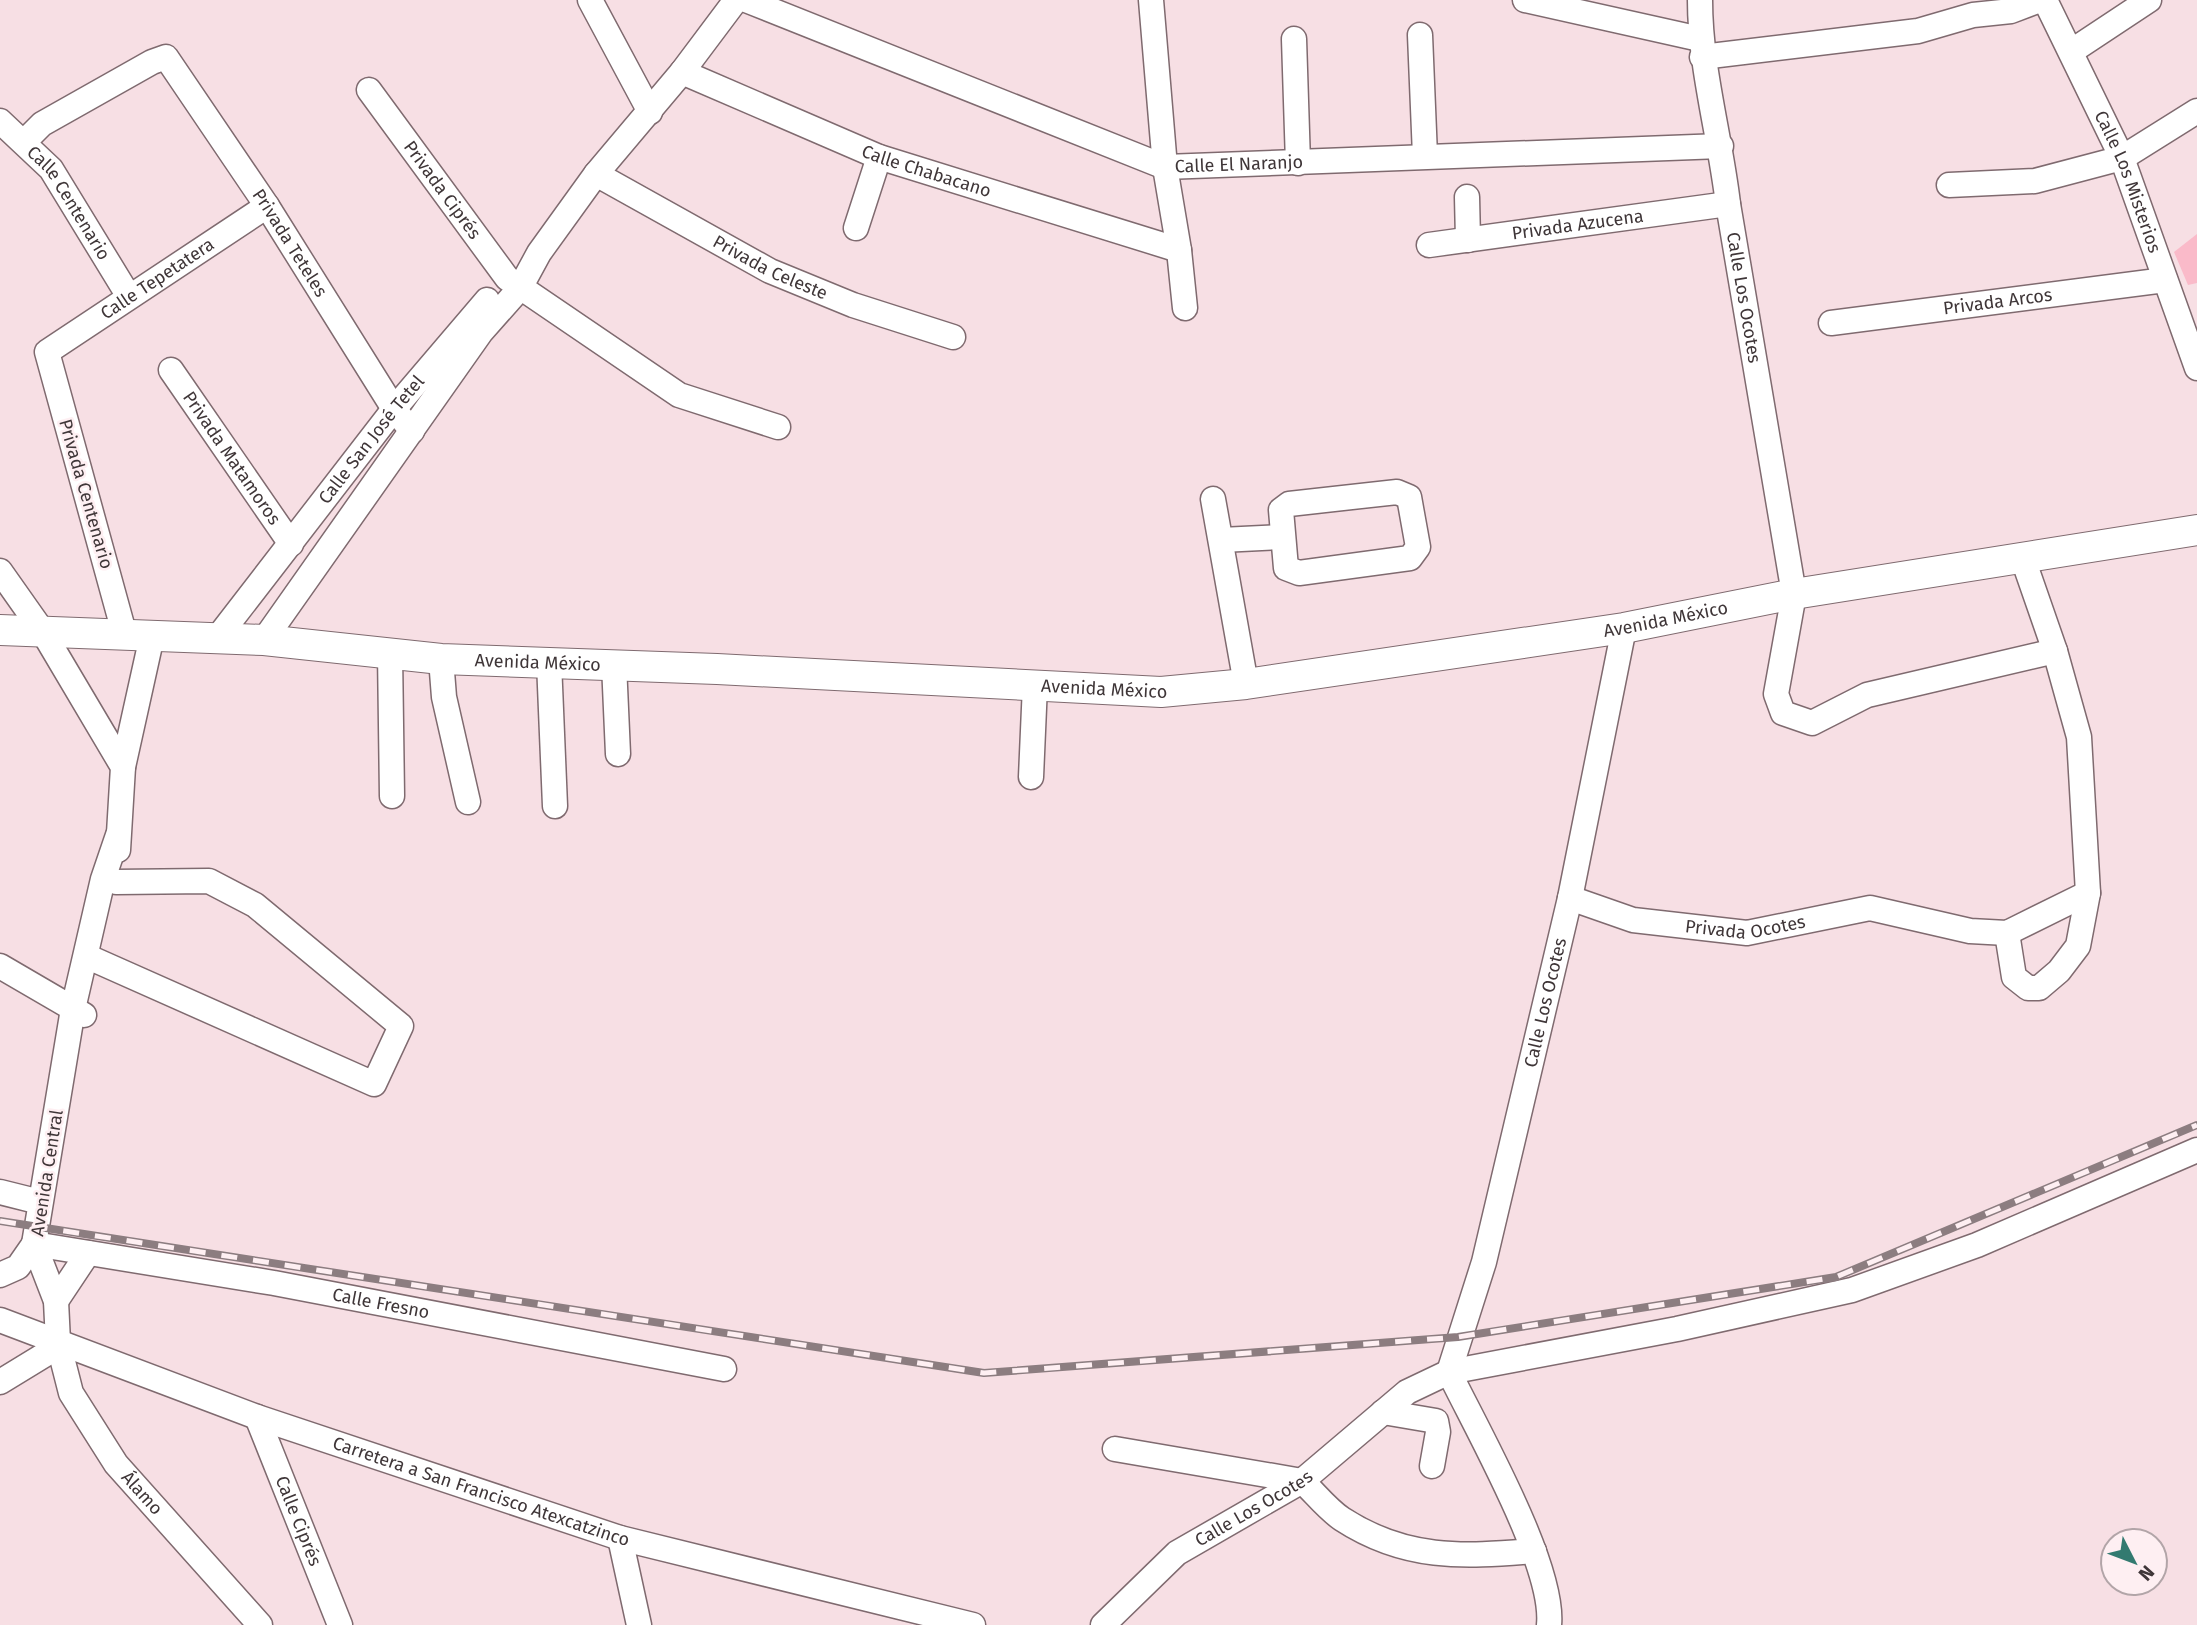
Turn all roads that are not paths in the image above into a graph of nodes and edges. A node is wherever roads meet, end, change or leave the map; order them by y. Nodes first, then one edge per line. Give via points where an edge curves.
1 (590, 0) edge
2 (736, 0) edge
3 (746, 0) edge
4 (1151, 0) edge
5 (1525, 0) edge
6 (1700, 0) edge
7 (2043, 0) edge
8 (2149, 0) edge
9 (1420, 35) dead end
10 (1294, 39) dead end
11 (1701, 48) junction
12 (2072, 51) junction
13 (682, 72) junction
14 (369, 90) dead end
15 (650, 111) junction
16 (2196, 112) edge
17 (0, 121) edge
18 (24, 142) junction
19 (1721, 146) junction
20 (879, 156) junction
21 (1425, 156) junction
22 (2122, 158) junction
23 (1298, 163) junction
24 (1165, 167) junction
25 (596, 174) junction
26 (1949, 185) dead end
27 (1467, 197) dead end
28 (1728, 204) junction
29 (267, 206) junction
30 (856, 228) dead end
31 (1468, 240) junction
32 (1429, 245) dead end
33 (1179, 250) junction
34 (2165, 280) junction
35 (513, 283) junction
36 (128, 295) junction
37 (1185, 308) dead end
38 (1831, 323) dead end
39 (953, 337) dead end
40 (47, 352) joint
41 (2197, 368) edge
42 (172, 370) dead end
43 (394, 409) junction
44 (778, 427) dead end
45 (412, 431) junction
46 (1213, 499) dead end
47 (2197, 530) edge
48 (1281, 537) junction
49 (1221, 540) junction
50 (291, 544) junction
51 (2022, 556) junction
52 (0, 571) edge
53 (1794, 594) junction
54 (1624, 628) junction
55 (0, 630) edge
56 (43, 632) junction
57 (139, 636) junction
58 (218, 637) junction
59 (264, 639) junction
60 (2055, 651) junction
61 (390, 653) junction
62 (441, 659) junction
63 (549, 662) junction
64 (614, 664) junction
65 (1246, 684) junction
66 (1035, 685) junction
67 (618, 754) dead end
68 (123, 767) junction
69 (1031, 777) dead end
70 (392, 796) dead end
71 (468, 802) dead end
72 (555, 806) dead end
73 (118, 835) junction
74 (116, 882) junction
75 (2088, 892) junction
76 (1570, 898) junction
77 (2007, 933) junction
78 (92, 959) junction
79 (0, 966) edge
80 (78, 1012) junction
81 (2197, 1150) edge
82 (0, 1192) edge
83 (40, 1202) junction
84 (34, 1244) junction
85 (88, 1252) junction
86 (0, 1275) edge
87 (56, 1301) junction
88 (0, 1320) edge
89 (59, 1344) junction
90 (724, 1369) dead end
91 (1449, 1372) junction
92 (0, 1382) edge
93 (1383, 1412) junction
94 (257, 1417) junction
95 (1115, 1449) dead end
96 (1432, 1466) dead end
97 (1303, 1481) junction
98 (620, 1538) junction
99 (1534, 1551) junction
100 (260, 1625) edge
101 (340, 1625) edge
102 (639, 1625) edge
103 (973, 1625) edge
104 (1103, 1625) edge
105 (1549, 1625) edge

1 - 15 street
2 - 13 street, Calle San José Tetel
3 - 24 street, Calle El Naranjo
4 - 24 street
5 - 11 street
6 - 11 street, Calle Los Ocotes
7 - 11 street via 2011,12 1973,15 1918,31
7 - 12 street, Calle Los Misterios
8 - 12 street
9 - 21 street
10 - 23 street
11 - 19 street, Calle Los Ocotes
12 - 22 street, Calle Los Misterios
13 - 15 street, Calle San José Tetel
13 - 20 street, Calle Chabacano
14 - 35 street, Privada Ciprés
15 - 25 street, Calle San José Tetel
16 - 22 street
17 - 18 street, Calle Centenario
18 - 29 street, Privada Teteles via 42,124 166,57
18 - 36 street, Calle Centenario via 51,169
19 - 21 street, Calle El Naranjo
19 - 28 street, Calle Los Ocotes
20 - 30 street
20 - 33 street, Calle Chabacano
21 - 23 street, Calle El Naranjo
22 - 26 street via 2035,181
22 - 34 street, Calle Los Misterios
23 - 24 street, Calle El Naranjo
24 - 33 street
25 - 35 street, Calle San José Tetel
25 - 39 street, Privada Celeste via 770,271 853,305
27 - 31 street
28 - 31 street, Privada Azucena
28 - 53 street, Calle Los Ocotes
29 - 36 street, Calle Tepetatera
29 - 43 street, Privada Teteles
31 - 32 street, Privada Azucena
33 - 37 street
34 - 38 street, Privada Arcos
34 - 41 street, Calle Los Misterios
35 - 43 street, Calle San José Tetel
35 - 44 street, Privada Ciprés via 679,395
35 - 45 street, Calle San José Tetel
36 - 40 street, Calle Tepetatera
40 - 57 street, Privada Centenario
42 - 50 street, Privada Matamoros
43 - 45 street, Privada Teteles
43 - 50 street, Calle San José Tetel
45 - 59 street, Calle San José Tetel
46 - 49 street
47 - 51 main road, Avenida México
48 - 48 street via 1286,568 1299,573 1410,558 1418,547 1409,497 1397,492 1289,504 1281,510
48 - 49 street
49 - 65 street
50 - 58 street, Calle San José Tetel
51 - 53 main road, Avenida México
51 - 60 street
52 - 56 street
53 - 54 main road, Avenida México
53 - 60 street, Calle Los Ocotes via 1776,694 1783,713 1812,723 1867,695
54 - 65 main road, Avenida México
54 - 76 street, Calle Los Ocotes
55 - 56 main road, Avenida México
56 - 57 main road, Avenida México
56 - 68 street
57 - 58 main road, Avenida México
57 - 68 street, Avenida Central
58 - 59 main road, Avenida México
59 - 61 main road, Avenida México
60 - 75 street via 2079,737
61 - 62 main road, Avenida México
61 - 70 street
62 - 63 main road, Avenida México
62 - 71 street via 444,697
63 - 64 main road, Avenida México
63 - 72 street
64 - 66 main road, Avenida México
64 - 67 street
65 - 66 main road, Avenida México via 1161,692
66 - 69 street
68 - 73 street, Avenida Central
73 - 74 street, Avenida Central
73 - 78 street, Avenida Central via 103,879
74 - 78 street, Avenida Central
74 - 78 street via 209,881 255,905 401,1026 374,1084
75 - 77 street
75 - 77 street via 2078,946 2039,988 2028,988 2014,977
76 - 77 street, Privada Ocotes via 1633,920 1747,933 1870,908 1970,931
76 - 91 street, Calle Los Ocotes via 1484,1262
78 - 80 street, Avenida Central
79 - 80 street
80 - 83 street, Avenida Central
81 - 91 street, Calle Los Ocotes via 1977,1245 1852,1290 1678,1329
82 - 83 street
83 - 84 street, Avenida Central
84 - 85 street, Calle Fresno
84 - 86 street via 18,1267
84 - 87 street, Avenida Central
85 - 87 street
85 - 90 street, Calle Fresno
87 - 89 street, Avenida Central
88 - 89 street, Carretera a San Francisco Atexcatzinco
89 - 92 street
89 - 94 street, Carretera a San Francisco Atexcatzinco
89 - 100 street, Álamo via 71,1393 116,1464
91 - 93 street, Calle Los Ocotes via 1408,1392
91 - 99 street
93 - 96 street via 1436,1421
93 - 97 street, Calle Los Ocotes
94 - 98 street, Carretera a San Francisco Atexcatzinco
94 - 101 street, Calle Ciprés
95 - 97 street
97 - 99 street via 1339,1518 1390,1545 1472,1555
97 - 104 street, Calle Los Ocotes via 1177,1553
98 - 102 street
98 - 103 street, Carretera a San Francisco Atexcatzinco
99 - 105 street via 1550,1608

